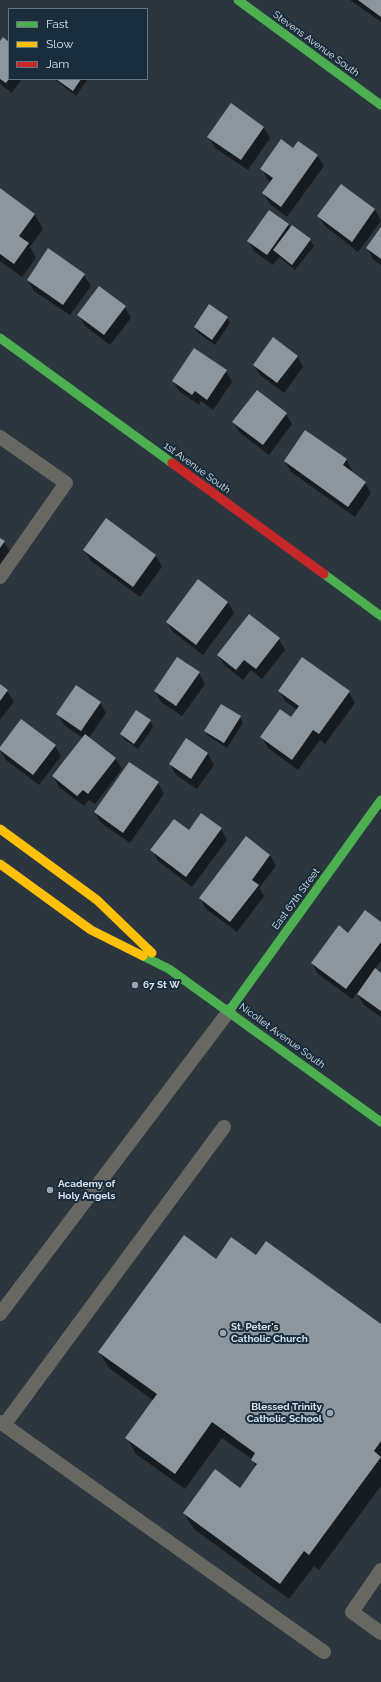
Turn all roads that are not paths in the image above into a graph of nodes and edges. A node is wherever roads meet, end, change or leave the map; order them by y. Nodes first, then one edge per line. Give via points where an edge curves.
1 (238, 0) edge
2 (381, 105) edge
3 (0, 338) edge
4 (0, 436) edge
5 (0, 577) edge
6 (381, 616) edge
7 (381, 800) edge
8 (0, 829) edge
9 (0, 864) edge
10 (169, 969) junction
11 (229, 1011) junction
12 (381, 1122) edge
13 (224, 1127) dead end
14 (0, 1314) edge
15 (2, 1424) edge
16 (381, 1570) edge
17 (381, 1633) edge
18 (324, 1652) dead end

1 - 2 street, Stevens Avenue South
3 - 6 street, 1st Avenue South
4 - 5 lane via 66,484
7 - 11 street, East 67th Street
8 - 10 street, Nicollet Avenue South via 97,900
9 - 10 street, Nicollet Avenue South via 91,930
10 - 11 street, Nicollet Avenue South
11 - 12 street, Nicollet Avenue South
11 - 14 lane
13 - 15 lane
15 - 18 lane
16 - 17 lane via 352,1612

